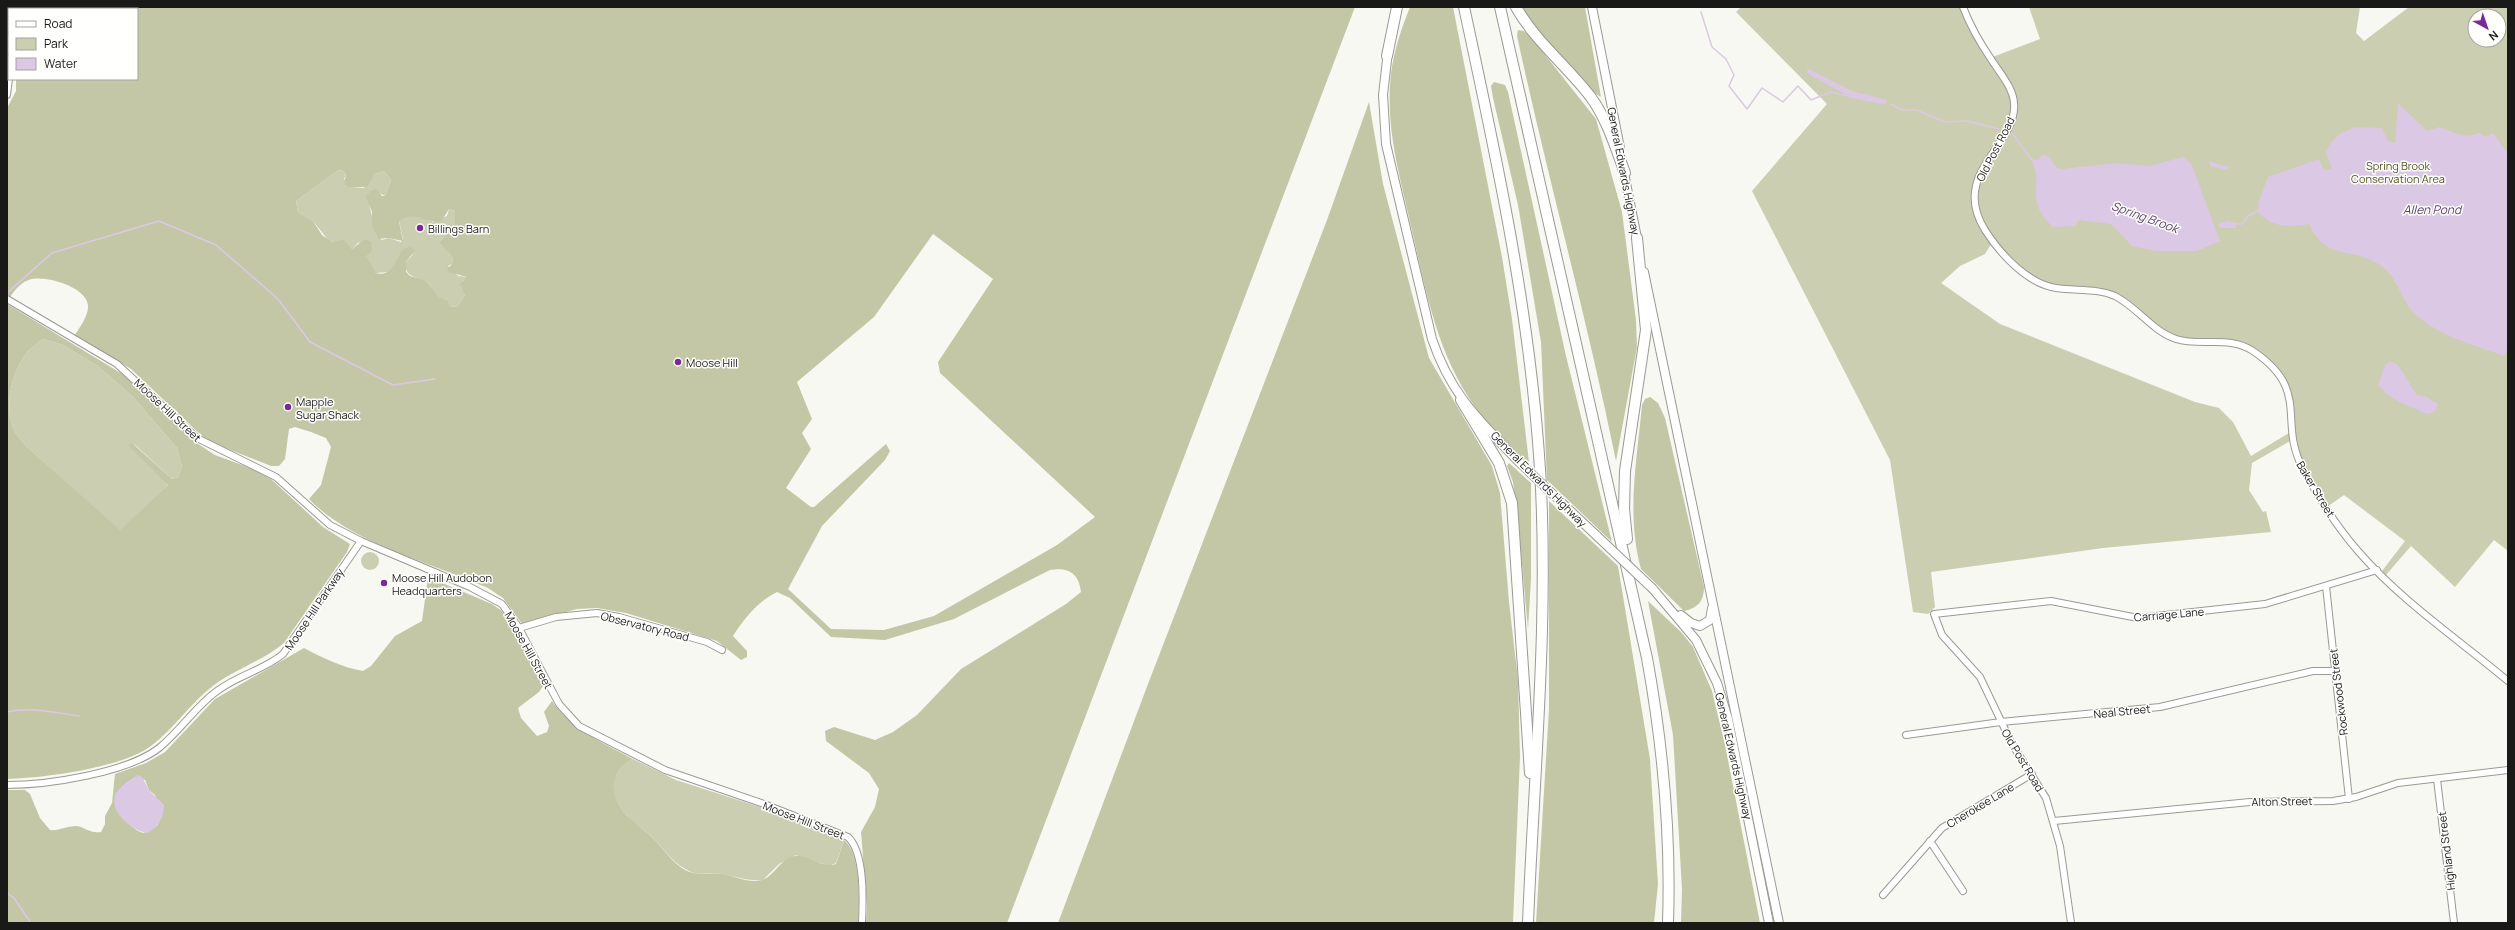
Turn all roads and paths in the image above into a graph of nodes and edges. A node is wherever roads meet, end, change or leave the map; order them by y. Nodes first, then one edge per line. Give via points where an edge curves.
1 (1397, 7) edge
2 (1403, 7) edge
3 (1464, 7) edge
4 (1500, 7) edge
5 (1516, 7) edge
6 (1592, 7) edge
7 (1963, 7) edge
8 (1387, 56) junction
9 (9, 80) edge
10 (7, 95) edge
11 (1625, 173) junction
12 (1637, 238) junction
13 (2000, 249) joint
14 (7, 299) edge
15 (1461, 400) junction
16 (361, 541) junction
17 (1627, 567) junction
18 (2377, 570) junction
19 (2326, 586) junction
20 (1666, 602) junction
21 (1712, 603) junction
22 (1934, 614) joint
23 (519, 628) junction
24 (722, 650) dead end
25 (2334, 671) junction
26 (2508, 680) edge
27 (2001, 722) junction
28 (1906, 735) dead end
29 (2508, 770) edge
30 (2032, 774) junction
31 (2437, 779) junction
32 (7, 784) edge
33 (2349, 799) junction
34 (1533, 804) junction
35 (2054, 822) junction
36 (1930, 841) junction
37 (1963, 891) dead end
38 (1883, 895) dead end
39 (862, 923) edge
40 (1528, 923) edge
41 (1668, 923) edge
42 (1769, 923) edge
43 (1779, 923) edge
44 (2071, 923) edge
45 (2454, 923) edge

1 - 8 highway
2 - 8 main road, General Edwards Highway
3 - 34 highway via 1514,248 1536,423 1541,491 1542,572
4 - 17 highway
5 - 11 highway via 1531,32 1585,90 1598,108
6 - 11 main road, General Edwards Highway
7 - 13 street, Old Post Road via 2014,99 2012,118 1984,166 1976,190 1979,220
8 - 15 main road, General Edwards Highway via 1383,109 1389,162 1429,330 1443,367
9 - 10 street
11 - 12 main road, General Edwards Highway
12 - 17 highway via 1646,334 1625,476
12 - 21 main road, General Edwards Highway
13 - 18 street, Baker Street via 2026,274 2046,286 2111,294 2163,332 2177,339 2229,342 2256,354 2280,375 2287,386 2293,444 2304,471 2344,534
14 - 16 street, Moose Hill Street via 117,364 197,438 276,477 321,520
15 - 20 main road, General Edwards Highway, bridge via 1518,461
15 - 34 highway via 1499,463 1512,503
16 - 23 street, Moose Hill Street via 492,598 502,604
16 - 32 street, Moose Hill Parkway via 286,652 272,663 216,692 158,749 132,762 81,776 48,782
17 - 41 highway via 1647,658 1660,739 1668,834
18 - 19 street, Carriage Lane
18 - 26 street, Baker Street via 2427,615
19 - 22 street, Carriage Lane via 2265,604 2138,618 2051,601
19 - 25 street, Rockwood Street
20 - 21 main road via 1691,623 1699,626 1710,620
20 - 42 main road, General Edwards Highway via 1696,640 1717,683 1728,719
21 - 43 main road, General Edwards Highway
22 - 27 street, Old Post Road via 1942,635 1980,677
23 - 24 street, Observatory Road via 574,614 608,614 707,642
23 - 39 street, Moose Hill Street via 559,704 579,726 666,770 848,837 855,847 860,867
25 - 27 street, Neal Street via 2313,672 2160,707
25 - 33 street, Rockwood Street
27 - 28 street, Neal Street
27 - 30 street, Old Post Road
29 - 31 street, Alton Street
30 - 35 street, Old Post Road via 2046,798
30 - 36 street, Cherokee Lane via 1942,828
31 - 33 street, Alton Street via 2398,783
31 - 45 street, Highland Street
33 - 35 street, Alton Street via 2250,802
34 - 40 highway
35 - 44 street, Old Post Road via 2063,860
36 - 37 street
36 - 38 street, Cherokee Lane

